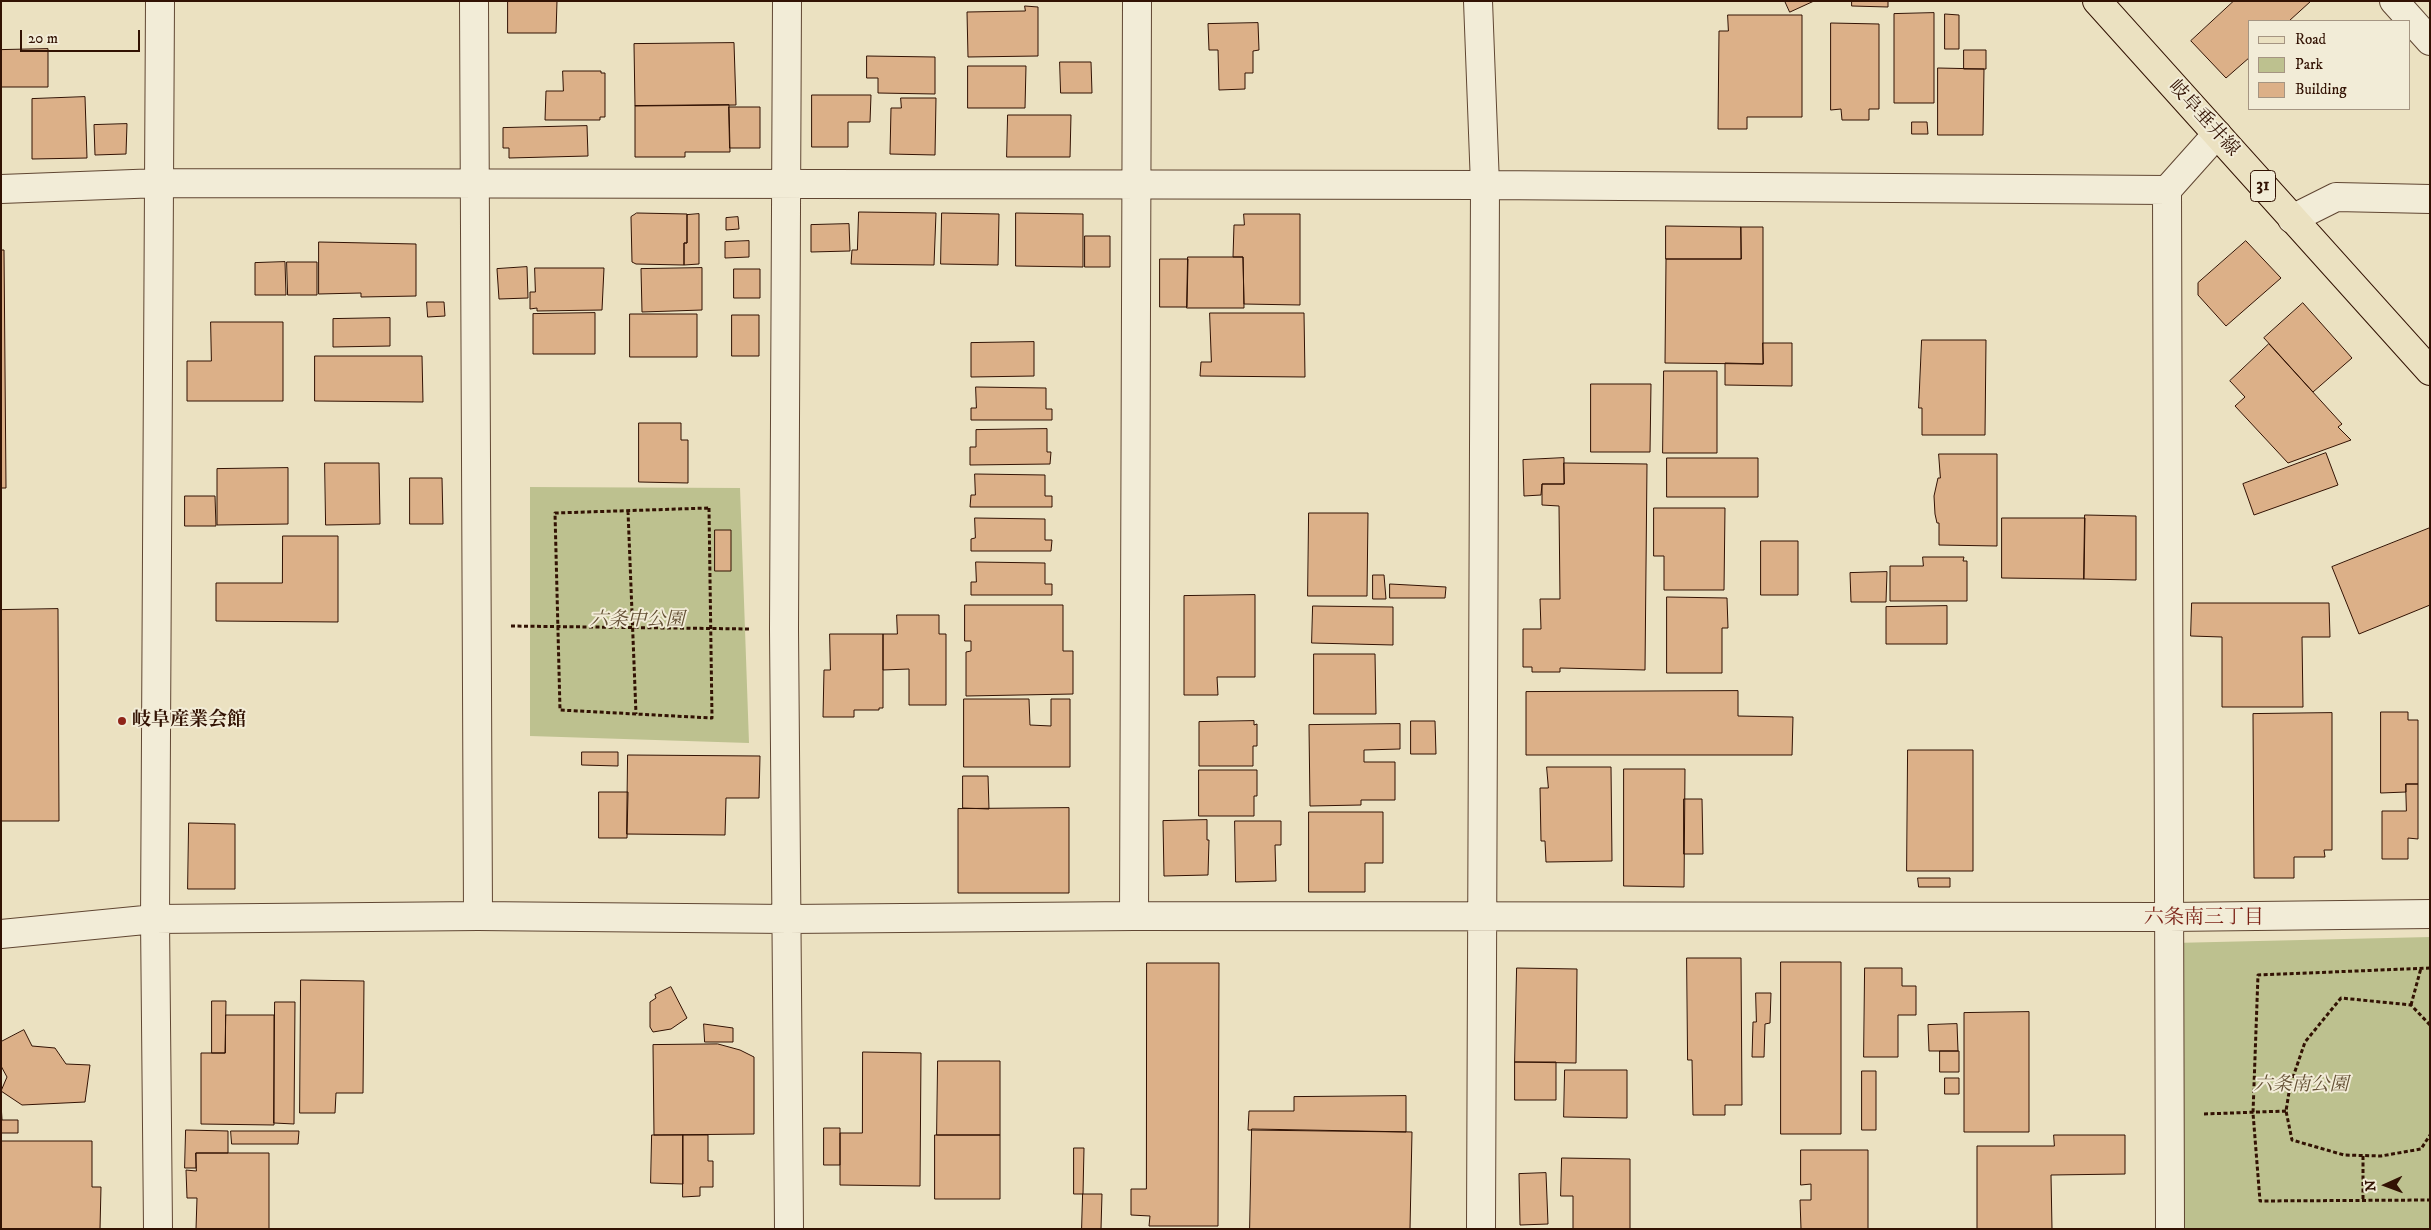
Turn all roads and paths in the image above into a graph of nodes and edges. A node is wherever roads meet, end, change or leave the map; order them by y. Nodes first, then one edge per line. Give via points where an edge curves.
1 (160, 1) edge
2 (474, 1) edge
3 (787, 1) edge
4 (1137, 1) edge
5 (1478, 1) edge
6 (2097, 1) edge
7 (2394, 1) edge
8 (2430, 41) edge
9 (2217, 134) junction
10 (160, 183) junction
11 (786, 184) junction
12 (474, 185) junction
13 (1136, 185) junction
14 (1485, 185) junction
15 (1, 189) edge
16 (2167, 190) junction
17 (2430, 199) edge
18 (2292, 219) junction
19 (2430, 371) edge
20 (628, 511) junction
21 (476, 625) junction
22 (784, 629) junction
23 (636, 714) junction
24 (2430, 914) edge
25 (478, 916) junction
26 (1134, 916) junction
27 (1480, 917) junction
28 (2169, 917) junction
29 (155, 919) junction
30 (788, 919) junction
31 (1, 934) edge
32 (2421, 968) junction
33 (2430, 968) edge
34 (2411, 1005) junction
35 (2430, 1025) edge
36 (2286, 1111) junction
37 (2253, 1113) junction
38 (2171, 1115) junction
39 (2430, 1135) edge
40 (2363, 1156) junction
41 (2363, 1200) junction
42 (2430, 1200) edge
43 (158, 1229) edge
44 (789, 1229) edge
45 (1481, 1229) edge
46 (2170, 1229) edge

1 - 10 street
2 - 12 street
3 - 11 street
4 - 13 street
5 - 14 street
6 - 9 main road, 岐阜垂井線 / 31
7 - 8 street
9 - 16 street
9 - 18 main road, 岐阜垂井線 / 31
10 - 12 street
10 - 15 street
10 - 29 street
11 - 12 street
11 - 13 street
11 - 22 street
12 - 21 street
13 - 14 street
13 - 26 street
14 - 16 street
14 - 27 street
16 - 28 street
17 - 18 street via 2336,197
18 - 19 main road, 岐阜垂井線 / 31
20 - 23 path
20 - 23 path via 555,513 560,710
20 - 23 path via 709,508 712,718
21 - 22 path
21 - 25 street
22 - 30 street
24 - 28 street
25 - 29 street
25 - 30 street
26 - 27 street
26 - 30 street
27 - 28 street
27 - 45 street
28 - 38 street
29 - 31 street
29 - 43 street
30 - 44 street
32 - 33 path
32 - 34 path
32 - 37 path via 2258,976
34 - 35 path
34 - 36 path via 2341,998 2305,1042 2290,1086
36 - 37 path
36 - 40 path via 2292,1140 2344,1155
37 - 38 path
37 - 41 path via 2260,1201
38 - 46 street
39 - 40 path via 2421,1149
40 - 41 path
41 - 42 path

